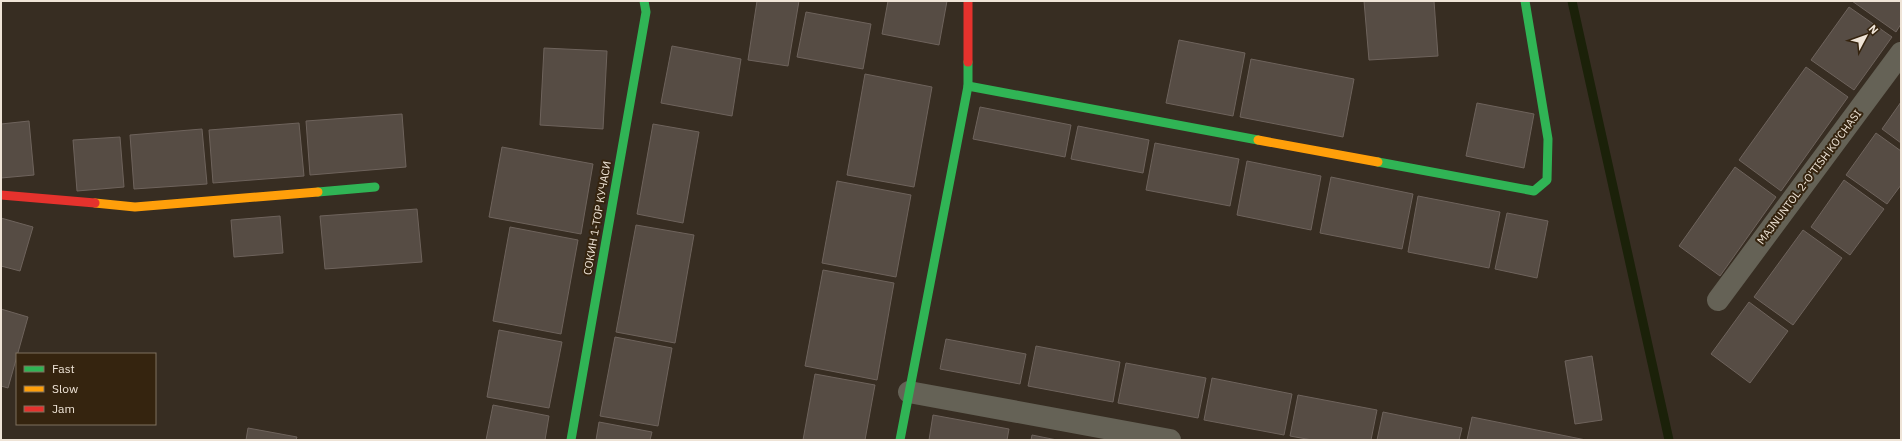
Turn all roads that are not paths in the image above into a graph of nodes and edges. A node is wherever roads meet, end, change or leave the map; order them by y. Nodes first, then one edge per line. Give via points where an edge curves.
1 (644, 1) edge
2 (968, 1) edge
3 (1525, 1) edge
4 (1901, 53) edge
5 (968, 86) junction
6 (376, 187) dead end
7 (1, 195) edge
8 (1718, 300) dead end
9 (909, 392) junction
10 (571, 440) edge
11 (900, 440) edge
12 (1170, 440) edge

1 - 10 street, СОКИН 1-ТОР KУЧАСИ via 646,12
2 - 5 street
3 - 5 street via 1548,139 1546,180 1534,191
4 - 8 street, MAJNUNTOL 2-O'TISH KO'CHASI
5 - 9 street
6 - 7 street via 135,207
9 - 11 street
9 - 12 street

